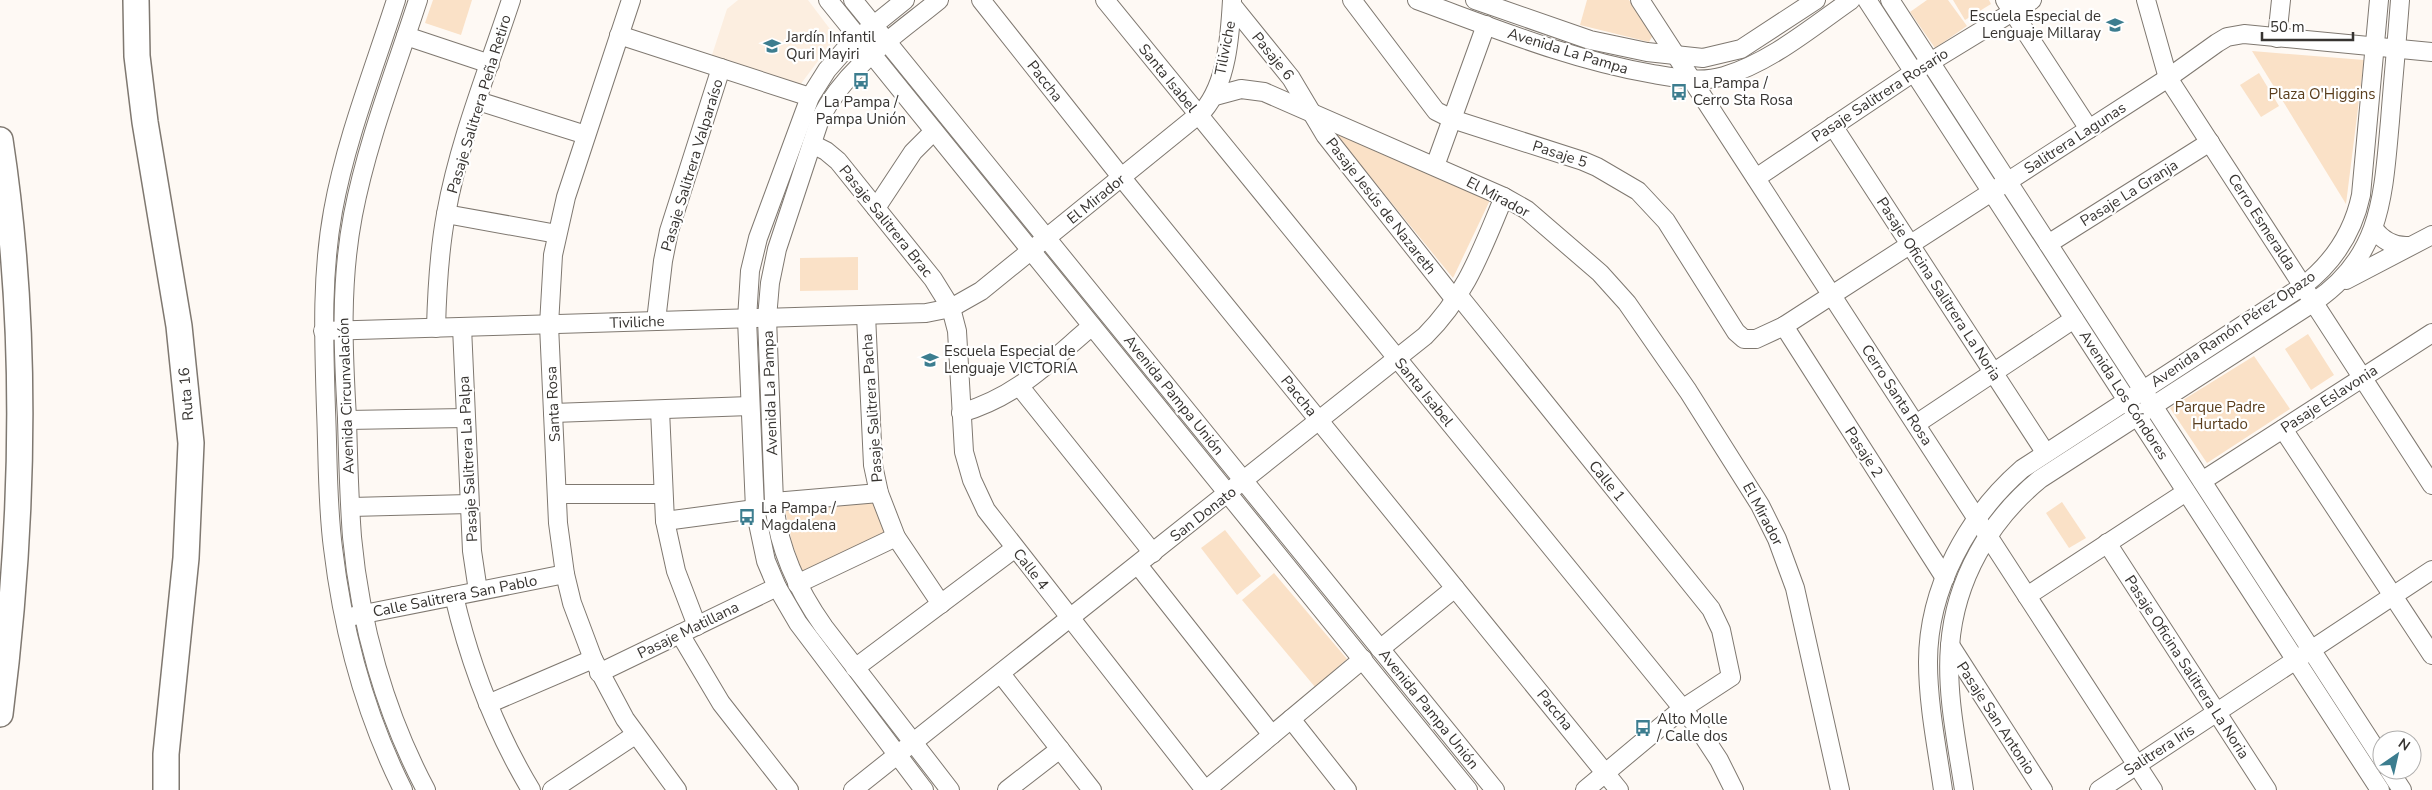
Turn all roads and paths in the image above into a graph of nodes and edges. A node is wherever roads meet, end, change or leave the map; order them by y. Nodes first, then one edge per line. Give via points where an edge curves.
1 (136, 0) edge
2 (396, 0) edge
3 (418, 0) edge
4 (511, 0) edge
5 (828, 0) edge
6 (853, 0) edge
7 (905, 0) edge
8 (940, 0) edge
9 (982, 0) edge
10 (1105, 0) edge
11 (1352, 0) edge
12 (1417, 0) edge
13 (1475, 0) edge
14 (1640, 0) edge
15 (1816, 0) edge
16 (1851, 0) edge
17 (1867, 0) edge
18 (1890, 0) edge
19 (2032, 0) edge
20 (2146, 0) edge
21 (2281, 0) edge
22 (2380, 0) edge
23 (2400, 0) edge
24 (628, 1) edge
25 (1232, 3) edge
26 (2009, 6) edge
27 (873, 25) junction
28 (1486, 25) junction
29 (619, 34) junction
30 (406, 36) junction
31 (858, 37) junction
32 (2277, 38) junction
33 (887, 42) junction
34 (2375, 46) junction
35 (2396, 48) junction
36 (2432, 52) edge
37 (872, 54) junction
38 (1675, 56) junction
39 (1930, 62) junction
40 (490, 64) junction
41 (721, 68) junction
42 (1914, 72) junction
43 (2168, 78) junction
44 (1692, 79) junction
45 (1214, 96) junction
46 (810, 97) junction
47 (478, 101) junction
48 (1308, 109) junction
49 (1199, 116) junction
50 (1452, 119) junction
51 (1833, 126) junction
52 (2089, 129) junction
53 (934, 131) junction
54 (586, 135) junction
55 (0, 140) edge
56 (2210, 142) junction
57 (812, 144) junction
58 (1435, 166) junction
59 (1122, 178) junction
60 (1756, 178) junction
61 (2008, 182) junction
62 (1992, 192) junction
63 (1504, 197) junction
64 (876, 208) junction
65 (446, 214) junction
66 (2374, 229) junction
67 (557, 234) junction
68 (2432, 235) edge
69 (1047, 239) junction
70 (2048, 244) junction
71 (1910, 245) junction
72 (2410, 246) junction
73 (1032, 251) junction
74 (2336, 285) junction
75 (2303, 286) junction
76 (1832, 296) junction
77 (1458, 299) junction
78 (2314, 302) junction
79 (951, 308) junction
80 (866, 315) junction
81 (767, 318) junction
82 (747, 319) junction
83 (2074, 319) junction
84 (656, 321) junction
85 (549, 325) junction
86 (1092, 326) junction
87 (1784, 326) junction
88 (462, 327) junction
89 (436, 328) junction
90 (323, 331) junction
91 (342, 331) junction
92 (2432, 333) edge
93 (1744, 340) joint
94 (1398, 360) junction
95 (1993, 372) junction
96 (2363, 378) junction
97 (1020, 388) junction
98 (2142, 390) junction
99 (2127, 400) junction
100 (750, 406) junction
101 (2153, 406) junction
102 (660, 410) junction
103 (554, 413) junction
104 (961, 413) junction
105 (2137, 416) junction
106 (465, 418) junction
107 (347, 420) junction
108 (1320, 421) junction
109 (1916, 424) junction
110 (2283, 429) junction
111 (2045, 452) junction
112 (2202, 481) junction
113 (1244, 482) junction
114 (2432, 485) edge
115 (2186, 492) junction
116 (879, 493) junction
117 (557, 494) junction
118 (662, 494) junction
119 (1228, 494) junction
120 (774, 502) junction
121 (469, 504) junction
122 (351, 507) junction
123 (755, 509) junction
124 (1977, 519) junction
125 (665, 521) junction
126 (1988, 535) junction
127 (896, 538) junction
128 (2107, 543) junction
129 (1014, 549) junction
130 (1153, 553) junction
131 (1138, 565) junction
132 (2432, 570) edge
133 (565, 574) junction
134 (1945, 578) junction
135 (797, 584) junction
136 (777, 587) junction
137 (1455, 588) junction
138 (478, 591) junction
139 (454, 596) junction
140 (2027, 596) junction
141 (2393, 596) junction
142 (941, 604) junction
143 (364, 614) junction
144 (344, 618) junction
145 (1070, 619) junction
146 (697, 626) junction
147 (680, 634) junction
148 (1950, 645) junction
149 (1380, 649) junction
150 (2311, 650) junction
151 (2432, 655) edge
152 (1363, 659) junction
153 (2295, 660) junction
154 (596, 666) junction
155 (855, 668) junction
156 (1001, 674) junction
157 (488, 704) junction
158 (1682, 709) junction
159 (2216, 712) junction
160 (0, 714) edge
161 (1291, 719) junction
162 (168, 732) junction
163 (635, 735) junction
164 (1272, 735) junction
165 (913, 743) junction
166 (2372, 744) edge
167 (1060, 748) junction
168 (897, 756) junction
169 (2136, 765) junction
170 (1606, 773) junction
171 (166, 790) edge
172 (174, 790) edge
173 (404, 790) edge
174 (426, 790) edge
175 (531, 790) edge
176 (552, 790) edge
177 (677, 790) edge
178 (789, 790) edge
179 (853, 790) edge
180 (924, 790) edge
181 (950, 790) edge
182 (1007, 790) edge
183 (1092, 790) edge
184 (1206, 790) edge
185 (1347, 790) edge
186 (1468, 790) edge
187 (1495, 790) edge
188 (1585, 790) edge
189 (1619, 790) edge
190 (1734, 790) edge
191 (1840, 790) edge
192 (1943, 790) edge
193 (1964, 790) edge
194 (2042, 790) edge
195 (2098, 790) edge
196 (2153, 790) edge
197 (2267, 790) edge
198 (2380, 790) edge

1 - 162 highway, Ruta 16 via 137,56 145,122 179,326 191,443 186,558
2 - 90 street, Avenida Circunvalación via 349,145 333,209 325,272
3 - 30 street, Avenida Circunvalación
4 - 40 street, Pasaje Salitrera Peña Retiro
5 - 31 street, Avenida Pampa Unión
6 - 27 street, Avenida Pampa Unión
7 - 27 street, Avenida La Pampa
8 - 33 street, Avenida La Pampa
9 - 59 street, Paccha
10 - 49 street, Santa Isabel
11 - 50 street, Pasaje 5 via 1436,111
12 - 28 street, Avenida La Pampa
13 - 38 street, Avenida La Pampa via 1590,40
14 - 38 street, Cerro Santa Rosa
15 - 38 street, Avenida La Pampa via 1741,49 1715,56
16 - 44 street, Avenida La Pampa via 1759,61 1724,76
17 - 42 street, Avenida Los Cóndores
18 - 39 street, Avenida Los Cóndores
19 - 26 street, Pasaje Salitrera Rosario
20 - 43 street, Cerro Esmeralda
21 - 32 street
22 - 34 street, Avenida Ramón Pérez Opazo
23 - 35 street, Avenida Ramón Pérez Opazo
24 - 29 street, Santa Rosa
25 - 45 street, Tiliviche via 1226,54
25 - 48 street, Pasaje 6 via 1291,78
26 - 39 street, Pasaje Salitrera Rosario
26 - 52 street
27 - 31 street, Avenida La Pampa
27 - 33 street, Avenida Pampa Unión
28 - 44 street, Avenida La Pampa via 1589,60 1633,71
28 - 50 street
29 - 41 street
29 - 54 street, Santa Rosa
30 - 40 street
30 - 91 street, Avenida Circunvalación via 369,151 353,215 344,275
31 - 37 street, Avenida Pampa Unión
31 - 46 street, Avenida La Pampa via 826,70
32 - 34 street, Salitrera Lagunas
32 - 43 street, Salitrera Lagunas via 2244,34 2227,38
33 - 37 street, Avenida La Pampa
33 - 69 street, Avenida Pampa Unión
34 - 35 street, Salitrera Lagunas
34 - 75 street, Avenida Ramón Pérez Opazo via 2358,210 2337,253
35 - 36 street, Salitrera Lagunas
35 - 66 street, Avenida Ramón Pérez Opazo via 2382,201
37 - 53 street, Avenida Pampa Unión
37 - 57 street, Avenida La Pampa via 836,91 820,119
38 - 44 street, Cerro Santa Rosa
39 - 42 street, Pasaje Salitrera Rosario
39 - 61 street, Avenida Los Cóndores
40 - 47 street, Pasaje Salitrera Peña Retiro
41 - 46 street
41 - 84 street, Pasaje Salitrera Valparaíso via 669,231
42 - 51 street, Pasaje Salitrera Rosario
42 - 62 street, Avenida Los Cóndores
43 - 52 street, Salitrera Lagunas
43 - 56 street, Cerro Esmeralda
44 - 60 street, Cerro Santa Rosa
45 - 48 street, El Mirador via 1241,89 1257,90
45 - 49 street, El Mirador
46 - 82 street, Avenida La Pampa via 758,238 750,271
47 - 54 street
47 - 65 street, Pasaje Salitrera Peña Retiro via 458,161
48 - 58 street, El Mirador
48 - 77 street, Pasaje Jesús de Nazareth via 1325,135
49 - 59 street, El Mirador
49 - 94 street, Santa Isabel
50 - 58 street
50 - 93 street, Pasaje 5 via 1583,161 1638,191 1666,222
51 - 60 street, Pasaje Salitrera Rosario
51 - 71 street, Pasaje Oficina Salitrera La Noria
52 - 61 street, Salitrera Lagunas
53 - 64 street via 913,152
53 - 73 street, Avenida Pampa Unión
54 - 67 street, Santa Rosa
55 - 160 highway via 14,271 20,423 15,563
56 - 70 street, Pasaje La Granja
56 - 75 street, Cerro Esmeralda
57 - 64 street, Pasaje Salitrera Brac via 838,161
57 - 81 street, Avenida La Pampa via 777,249
58 - 63 street, El Mirador
59 - 69 street, El Mirador
59 - 108 street, Paccha
60 - 76 street, Cerro Santa Rosa
61 - 62 street, Salitrera Lagunas
61 - 70 street, Avenida Los Cóndores
62 - 71 street, Salitrera Lagunas
62 - 83 street, Avenida Los Cóndores
63 - 77 street, San Donato via 1473,272
63 - 191 street, El Mirador via 1534,216 1600,274 1627,303 1688,391 1760,505 1777,539 1797,594
64 - 79 street, Pasaje Salitrera Brac via 933,279
65 - 67 street
65 - 89 street, Pasaje Salitrera Peña Retiro
66 - 72 street via 2386,241
66 - 74 street, Avenida Ramón Pérez Opazo via 2358,259
67 - 85 street, Santa Rosa
68 - 72 street
69 - 73 street, El Mirador
69 - 113 street, Avenida Pampa Unión
70 - 98 street, Avenida Los Cóndores
71 - 76 street, Salitrera Lagunas
71 - 95 street, Pasaje Oficina Salitrera La Noria
72 - 74 street
73 - 79 street, El Mirador via 972,298
73 - 86 street, Avenida Pampa Unión
74 - 78 street, Avenida Ramón Pérez Opazo
75 - 78 street, Cerro Esmeralda
75 - 98 street, Avenida Ramón Pérez Opazo
76 - 87 street, Salitrera Lagunas
76 - 109 street, Cerro Santa Rosa
77 - 94 street, San Donato
77 - 158 street, Calle 1 via 1714,614 1721,630 1731,677
78 - 96 street, Cerro Esmeralda
78 - 101 street, Avenida Ramón Pérez Opazo
79 - 80 street, Tiviliche via 926,313
79 - 104 street, Calle 4 via 957,330
80 - 81 street, Tiviliche
80 - 116 street, Pasaje Salitrera Pacha via 873,465
81 - 82 street, Tiviliche
81 - 120 street, Avenida La Pampa
82 - 84 street, Tiviliche
82 - 100 street, Avenida La Pampa
83 - 95 street
83 - 99 street, Avenida Los Cóndores
84 - 85 street, Tiviliche
85 - 88 street, Tiviliche
85 - 103 street, Santa Rosa
86 - 97 street
86 - 119 street, Avenida Pampa Unión
87 - 93 street, Salitrera Lagunas via 1756,339
87 - 134 street, Pasaje 2
88 - 89 street, Tiviliche
88 - 106 street, Pasaje Salitrera La Palpa
89 - 91 street, Tiviliche
90 - 91 street, Tiviliche
90 - 144 street, Avenida Circunvalación via 330,511
91 - 107 street, Avenida Circunvalación
92 - 96 street, Pasaje Eslavonia
94 - 108 street, San Donato
94 - 158 street, Santa Isabel
95 - 109 street
95 - 111 street, Pasaje Oficina Salitrera La Noria
96 - 110 street, Pasaje Eslavonia
96 - 114 street, Cerro Esmeralda
97 - 104 street
97 - 130 street
98 - 99 street, Avenida Ramón Pérez Opazo
98 - 101 street, Avenida Los Cóndores
99 - 105 street, Avenida Los Cóndores
99 - 111 street, Avenida Ramón Pérez Opazo
100 - 102 street
100 - 123 street, Avenida La Pampa
101 - 105 street, Avenida Ramón Pérez Opazo
101 - 112 street, Avenida Los Cóndores
102 - 103 street
102 - 118 street
103 - 117 street, Santa Rosa
104 - 129 street, Calle 4 via 964,452 972,480 986,510
105 - 115 street, Avenida Los Cóndores
105 - 126 street, Avenida Ramón Pérez Opazo via 2040,479 2017,499
106 - 107 street
106 - 121 street, Pasaje Salitrera La Palpa
107 - 122 street, Avenida Circunvalación
108 - 113 street, San Donato
108 - 137 street, Paccha
109 - 124 street, Cerro Santa Rosa
110 - 112 street, Pasaje Eslavonia
110 - 141 street
111 - 124 street, Avenida Ramón Pérez Opazo via 2011,478
112 - 150 street, Avenida Los Cóndores
113 - 119 street, San Donato
113 - 149 street, Avenida Pampa Unión
115 - 128 street
115 - 153 street, Avenida Los Cóndores
116 - 120 street
116 - 127 street, Pasaje Salitrera Pacha
117 - 118 street
117 - 133 street, Santa Rosa
118 - 125 street
119 - 130 street, San Donato
119 - 152 street, Avenida Pampa Unión
120 - 135 street, Avenida La Pampa via 781,543
121 - 122 street
121 - 138 street, Pasaje Salitrera La Palpa
122 - 143 street, Avenida Circunvalación via 355,562
123 - 125 street
123 - 136 street, Avenida La Pampa via 762,548
124 - 126 street, Cerro Santa Rosa
124 - 134 street, Avenida Ramón Pérez Opazo
125 - 146 street via 676,571
126 - 140 street, Cerro Santa Rosa
126 - 148 street, Avenida Ramón Pérez Opazo via 1962,591
127 - 135 street
127 - 142 street, Pasaje Salitrera Pacha
128 - 140 street
128 - 159 street, Pasaje Oficina Salitrera La Noria
129 - 142 street
129 - 145 street, Calle 4
130 - 131 street, San Donato
131 - 145 street, San Donato
131 - 164 street
132 - 141 street
133 - 138 street, Calle Salitrera San Pablo
133 - 154 street, Santa Rosa via 577,618
134 - 192 street, Avenida Ramón Pérez Opazo via 1928,644 1930,697
135 - 155 street, Avenida La Pampa via 814,614
136 - 146 street, Pasaje Matillana
136 - 168 street, Avenida La Pampa via 798,623
137 - 149 street
137 - 170 street, Paccha
138 - 139 street, Calle Salitrera San Pablo
139 - 143 street, Calle Salitrera San Pablo
139 - 157 street via 468,649
140 - 169 street, Cerro Santa Rosa
141 - 150 street
141 - 151 street
142 - 155 street
143 - 144 street, Calle Salitrera San Pablo
143 - 174 street, Avenida Circunvalación via 388,700
144 - 173 street, Avenida Circunvalación via 368,707
145 - 156 street, San Donato
145 - 184 street, Calle 4
146 - 147 street, Pasaje Matillana
147 - 154 street, Pasaje Matillana
147 - 178 street via 721,703
148 - 193 street, Avenida Ramón Pérez Opazo via 1952,704
148 - 194 street, Pasaje San Antonio
149 - 187 street, Avenida Pampa Unión
150 - 153 street, Salitrera Iris
150 - 166 street, Avenida Los Cóndores
152 - 161 street
152 - 186 street, Avenida Pampa Unión
153 - 159 street, Salitrera Iris
153 - 198 street, Avenida Los Cóndores
154 - 157 street, Pasaje Matillana
154 - 163 street, Santa Rosa
155 - 165 street, Avenida La Pampa
156 - 165 street, San Donato
156 - 167 street
157 - 175 street
158 - 170 street
158 - 190 street, Santa Isabel via 1708,742
159 - 169 street, Salitrera Iris
159 - 197 street, Pasaje Oficina Salitrera La Noria
161 - 164 street
161 - 185 street
162 - 171 highway, Ruta 16
162 - 172 highway
163 - 176 street
163 - 177 street, Santa Rosa
164 - 184 street
165 - 168 street, San Donato
165 - 181 street, Avenida La Pampa
167 - 182 street
167 - 183 street
168 - 179 street, San Donato
168 - 180 street, Avenida La Pampa
169 - 195 street, Salitrera Iris
169 - 196 street, Cerro Santa Rosa
170 - 188 street
170 - 189 street, Paccha

